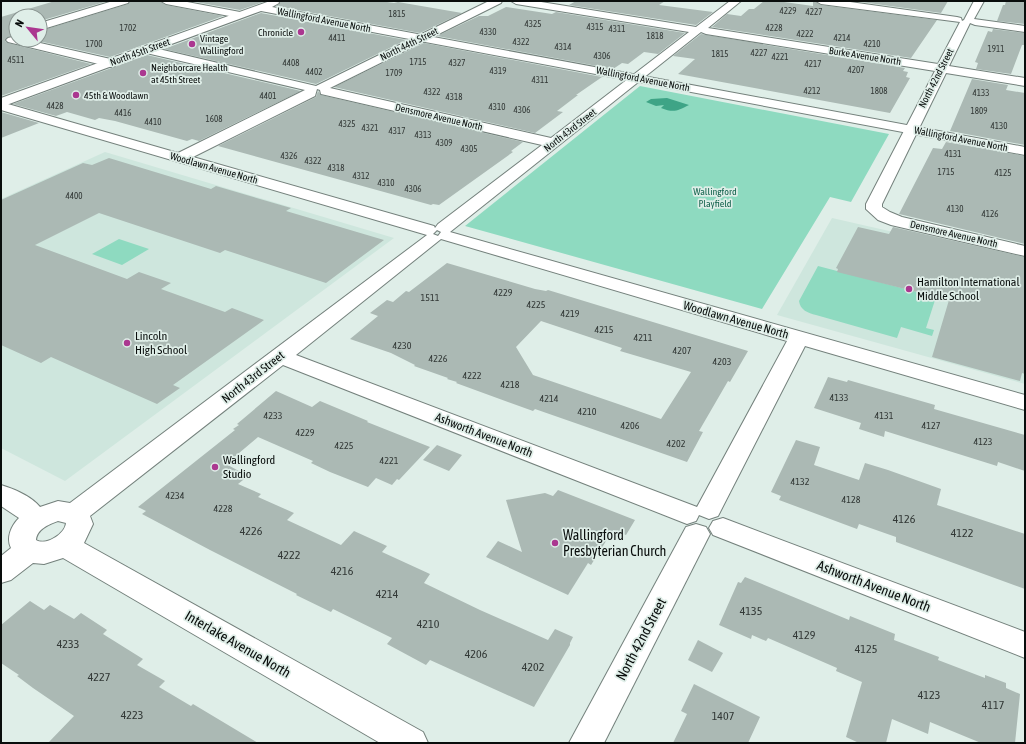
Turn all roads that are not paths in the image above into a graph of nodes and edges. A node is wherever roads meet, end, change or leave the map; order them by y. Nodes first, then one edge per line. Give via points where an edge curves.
1 (124, 1) edge
2 (166, 1) edge
3 (279, 1) edge
4 (497, 1) edge
5 (516, 1) edge
6 (736, 1) edge
7 (821, 1) edge
8 (979, 1) edge
9 (260, 8) junction
10 (240, 15) junction
11 (966, 21) junction
12 (48, 25) edge
13 (1025, 29) edge
14 (699, 30) junction
15 (421, 38) junction
16 (48, 47) edge
17 (146, 50) junction
18 (111, 63) junction
19 (941, 68) junction
20 (636, 78) junction
21 (1025, 82) edge
22 (317, 90) junction
23 (1, 105) edge
24 (910, 130) junction
25 (553, 143) junction
26 (1025, 151) edge
27 (179, 158) junction
28 (884, 216) joint
29 (438, 233) junction
30 (1025, 251) edge
31 (799, 338) junction
32 (280, 356) junction
33 (1025, 403) edge
34 (1, 494) edge
35 (74, 514) junction
36 (36, 520) junction
37 (704, 521) junction
38 (64, 545) junction
39 (29, 550) junction
40 (1, 572) edge
41 (1025, 645) edge
42 (411, 743) edge
43 (586, 743) edge

1 - 12 street
2 - 10 street
3 - 9 street, North 45th Street
4 - 15 street, North 44th Street
5 - 14 street, Burke Avenue North
6 - 14 street, North 43rd Street
7 - 11 street
8 - 11 street, North 42nd Street
9 - 10 street, North 45th Street
9 - 15 street, Wallingford Avenue North
10 - 17 street, North 45th Street
11 - 13 street
11 - 19 street, North 42nd Street
14 - 19 street, Burke Avenue North
14 - 20 street, North 43rd Street
15 - 20 street, Wallingford Avenue North
15 - 22 street, North 44th Street
16 - 18 street
17 - 18 street, North 45th Street
17 - 22 street, Densmore Avenue North
18 - 23 street, North 45th Street
19 - 21 street, Burke Avenue North
19 - 24 street, North 42nd Street
20 - 24 street, Wallingford Avenue North
20 - 25 street, North 43rd Street
22 - 25 street, Densmore Avenue North
22 - 27 street, North 44th Street
23 - 27 street, Woodlawn Avenue North
24 - 26 street, Wallingford Avenue North
24 - 28 street, North 42nd Street via 874,204 874,209
25 - 29 street, North 43rd Street
27 - 29 street, Woodlawn Avenue North
28 - 30 street, Densmore Avenue North
29 - 31 street, Woodlawn Avenue North
29 - 32 street, North 43rd Street
31 - 33 street, Woodlawn Avenue North
31 - 37 street, North 42nd Street
32 - 35 street, North 43rd Street
32 - 37 street, Ashworth Avenue North
34 - 36 street via 27,509
35 - 36 street via 58,512
35 - 38 street via 80,524 78,531
36 - 39 street via 25,530 22,537 22,543
37 - 41 street, Ashworth Avenue North
37 - 43 street, North 42nd Street
38 - 39 street via 49,551
38 - 42 street, Interlake Avenue North
39 - 40 street

